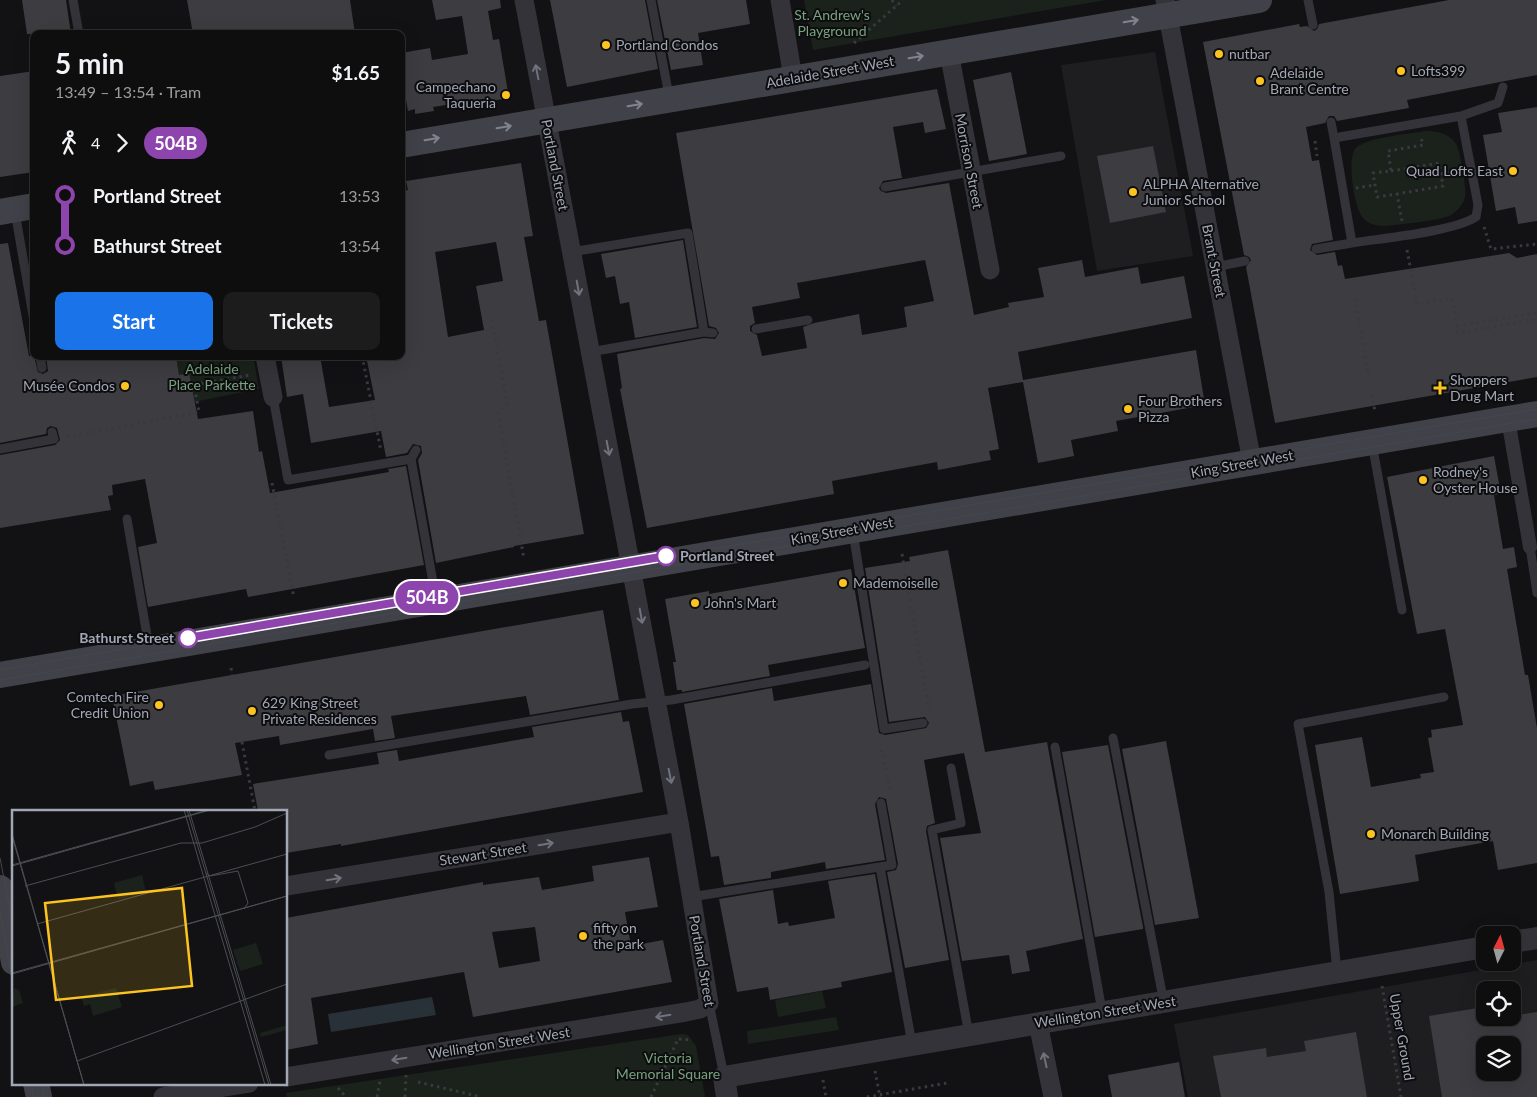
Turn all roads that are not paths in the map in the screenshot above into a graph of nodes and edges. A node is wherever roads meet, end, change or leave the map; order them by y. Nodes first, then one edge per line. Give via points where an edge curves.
1 (73, 0) edge
2 (524, 0) edge
3 (651, 0) edge
4 (780, 0) edge
5 (1258, 0) edge
6 (1308, 0) edge
7 (1166, 7) edge
8 (1313, 25) dead end
9 (78, 30) edge
10 (949, 52) junction
11 (793, 78) junction
12 (1503, 86) dead end
13 (669, 99) junction
14 (1461, 116) junction
15 (546, 120) junction
16 (1331, 122) dead end
17 (1334, 138) junction
18 (405, 143) edge
19 (1061, 156) dead end
20 (971, 173) junction
21 (885, 187) dead end
22 (16, 209) edge
23 (1352, 243) junction
24 (1316, 249) dead end
25 (571, 252) junction
26 (1245, 261) dead end
27 (1215, 267) junction
28 (990, 270) dead end
29 (30, 295) edge
30 (808, 320) dead end
31 (756, 329) dead end
32 (590, 352) junction
33 (41, 360) edge
34 (266, 360) edge
35 (42, 368) dead end
36 (273, 397) joint
37 (1537, 414) edge
38 (1508, 419) junction
39 (53, 435) road end
40 (1372, 442) junction
41 (0, 449) edge
42 (416, 450) dead end
43 (411, 459) junction
44 (1252, 462) junction
45 (127, 519) dead end
46 (852, 529) junction
47 (1530, 547) joint
48 (632, 568) junction
49 (1537, 593) edge
50 (436, 601) junction
51 (1402, 610) dead end
52 (149, 649) junction
53 (865, 665) dead end
54 (0, 675) edge
55 (1444, 697) dead end
56 (656, 702) junction
57 (927, 721) road end
58 (1112, 738) dead end
59 (1055, 748) dead end
60 (329, 755) dead end
61 (951, 768) dead end
62 (882, 806) road end
63 (679, 822) junction
64 (880, 867) junction
65 (288, 886) edge
66 (0, 888) edge
67 (691, 898) junction
68 (11, 932) edge
69 (1537, 938) edge
70 (1521, 941) edge
71 (1476, 949) edge
72 (1337, 972) junction
73 (709, 1003) junction
74 (1164, 1003) junction
75 (1102, 1011) junction
76 (1038, 1023) junction
77 (969, 1035) junction
78 (912, 1045) junction
79 (288, 1078) edge
80 (36, 1084) edge
81 (245, 1084) edge
82 (726, 1087) edge
83 (207, 1094) edge
84 (39, 1097) edge
85 (163, 1097) edge
86 (1053, 1097) edge

1 - 9 lane
15 -> 2 street, Portland Street
3 - 13 lane
4 - 11 street
5 - 7 main road, Adelaide Street West
6 - 8 lane
10 -> 7 main road, Adelaide Street West
7 - 27 street, Brant Street
11 -> 10 main road, Adelaide Street West
10 - 20 street, Morrison Street
11 - 13 main road, Adelaide Street West
12 - 14 lane via 1498,104
15 -> 13 main road, Adelaide Street West
14 - 17 lane
14 - 23 lane via 1478,205 1476,216 1465,223
18 -> 15 main road, Adelaide Street West
15 - 25 street, Portland Street
16 - 17 lane
17 - 23 lane
19 - 20 lane
20 - 21 lane
20 - 28 street, Morrison Street
22 - 29 lane
23 - 24 lane
25 -> 32 street, Portland Street
25 - 32 lane via 688,233 709,332
26 - 27 lane
27 - 44 street, Brant Street
30 - 31 lane
32 -> 48 street, Portland Street
33 - 35 lane
34 - 36 street
36 - 43 lane via 288,480
37 - 38 main road, King Street West
38 - 40 main road, King Street West
38 - 47 street
39 - 41 lane
40 - 44 main road, King Street West
40 - 51 lane
42 - 43 lane
43 - 50 lane
44 - 46 main road, King Street West
45 - 52 lane
46 - 48 main road, King Street West
46 - 57 lane via 884,729
47 - 49 lane
48 - 50 main road, King Street West
48 -> 56 street, Portland Street
50 - 52 main road, King Street West
52 - 54 main road, King Street West
53 - 56 lane
55 - 72 lane via 1298,724 1329,892
56 - 60 lane
56 -> 63 street, Portland Street
58 - 74 lane
59 - 75 lane
61 - 77 lane via 961,824 932,830
62 - 64 lane via 892,865
65 -> 63 street, Stewart Street
63 - 67 street, Portland Street
64 - 67 lane
64 - 78 lane
66 - 68 main road
67 - 73 street, Portland Street
69 - 70 street
71 - 72 street, Wellington Street West
72 - 74 street, Wellington Street West
73 -> 79 street, Wellington Street West via 686,1012
73 - 82 lane, Portland Street
74 - 75 street, Wellington Street West
75 - 76 street, Wellington Street West
76 - 77 street, Wellington Street West
86 -> 76 street
77 - 78 street, Wellington Street West
78 - 82 street, Wellington Street West
80 - 84 main road
81 - 83 street
83 - 85 street

